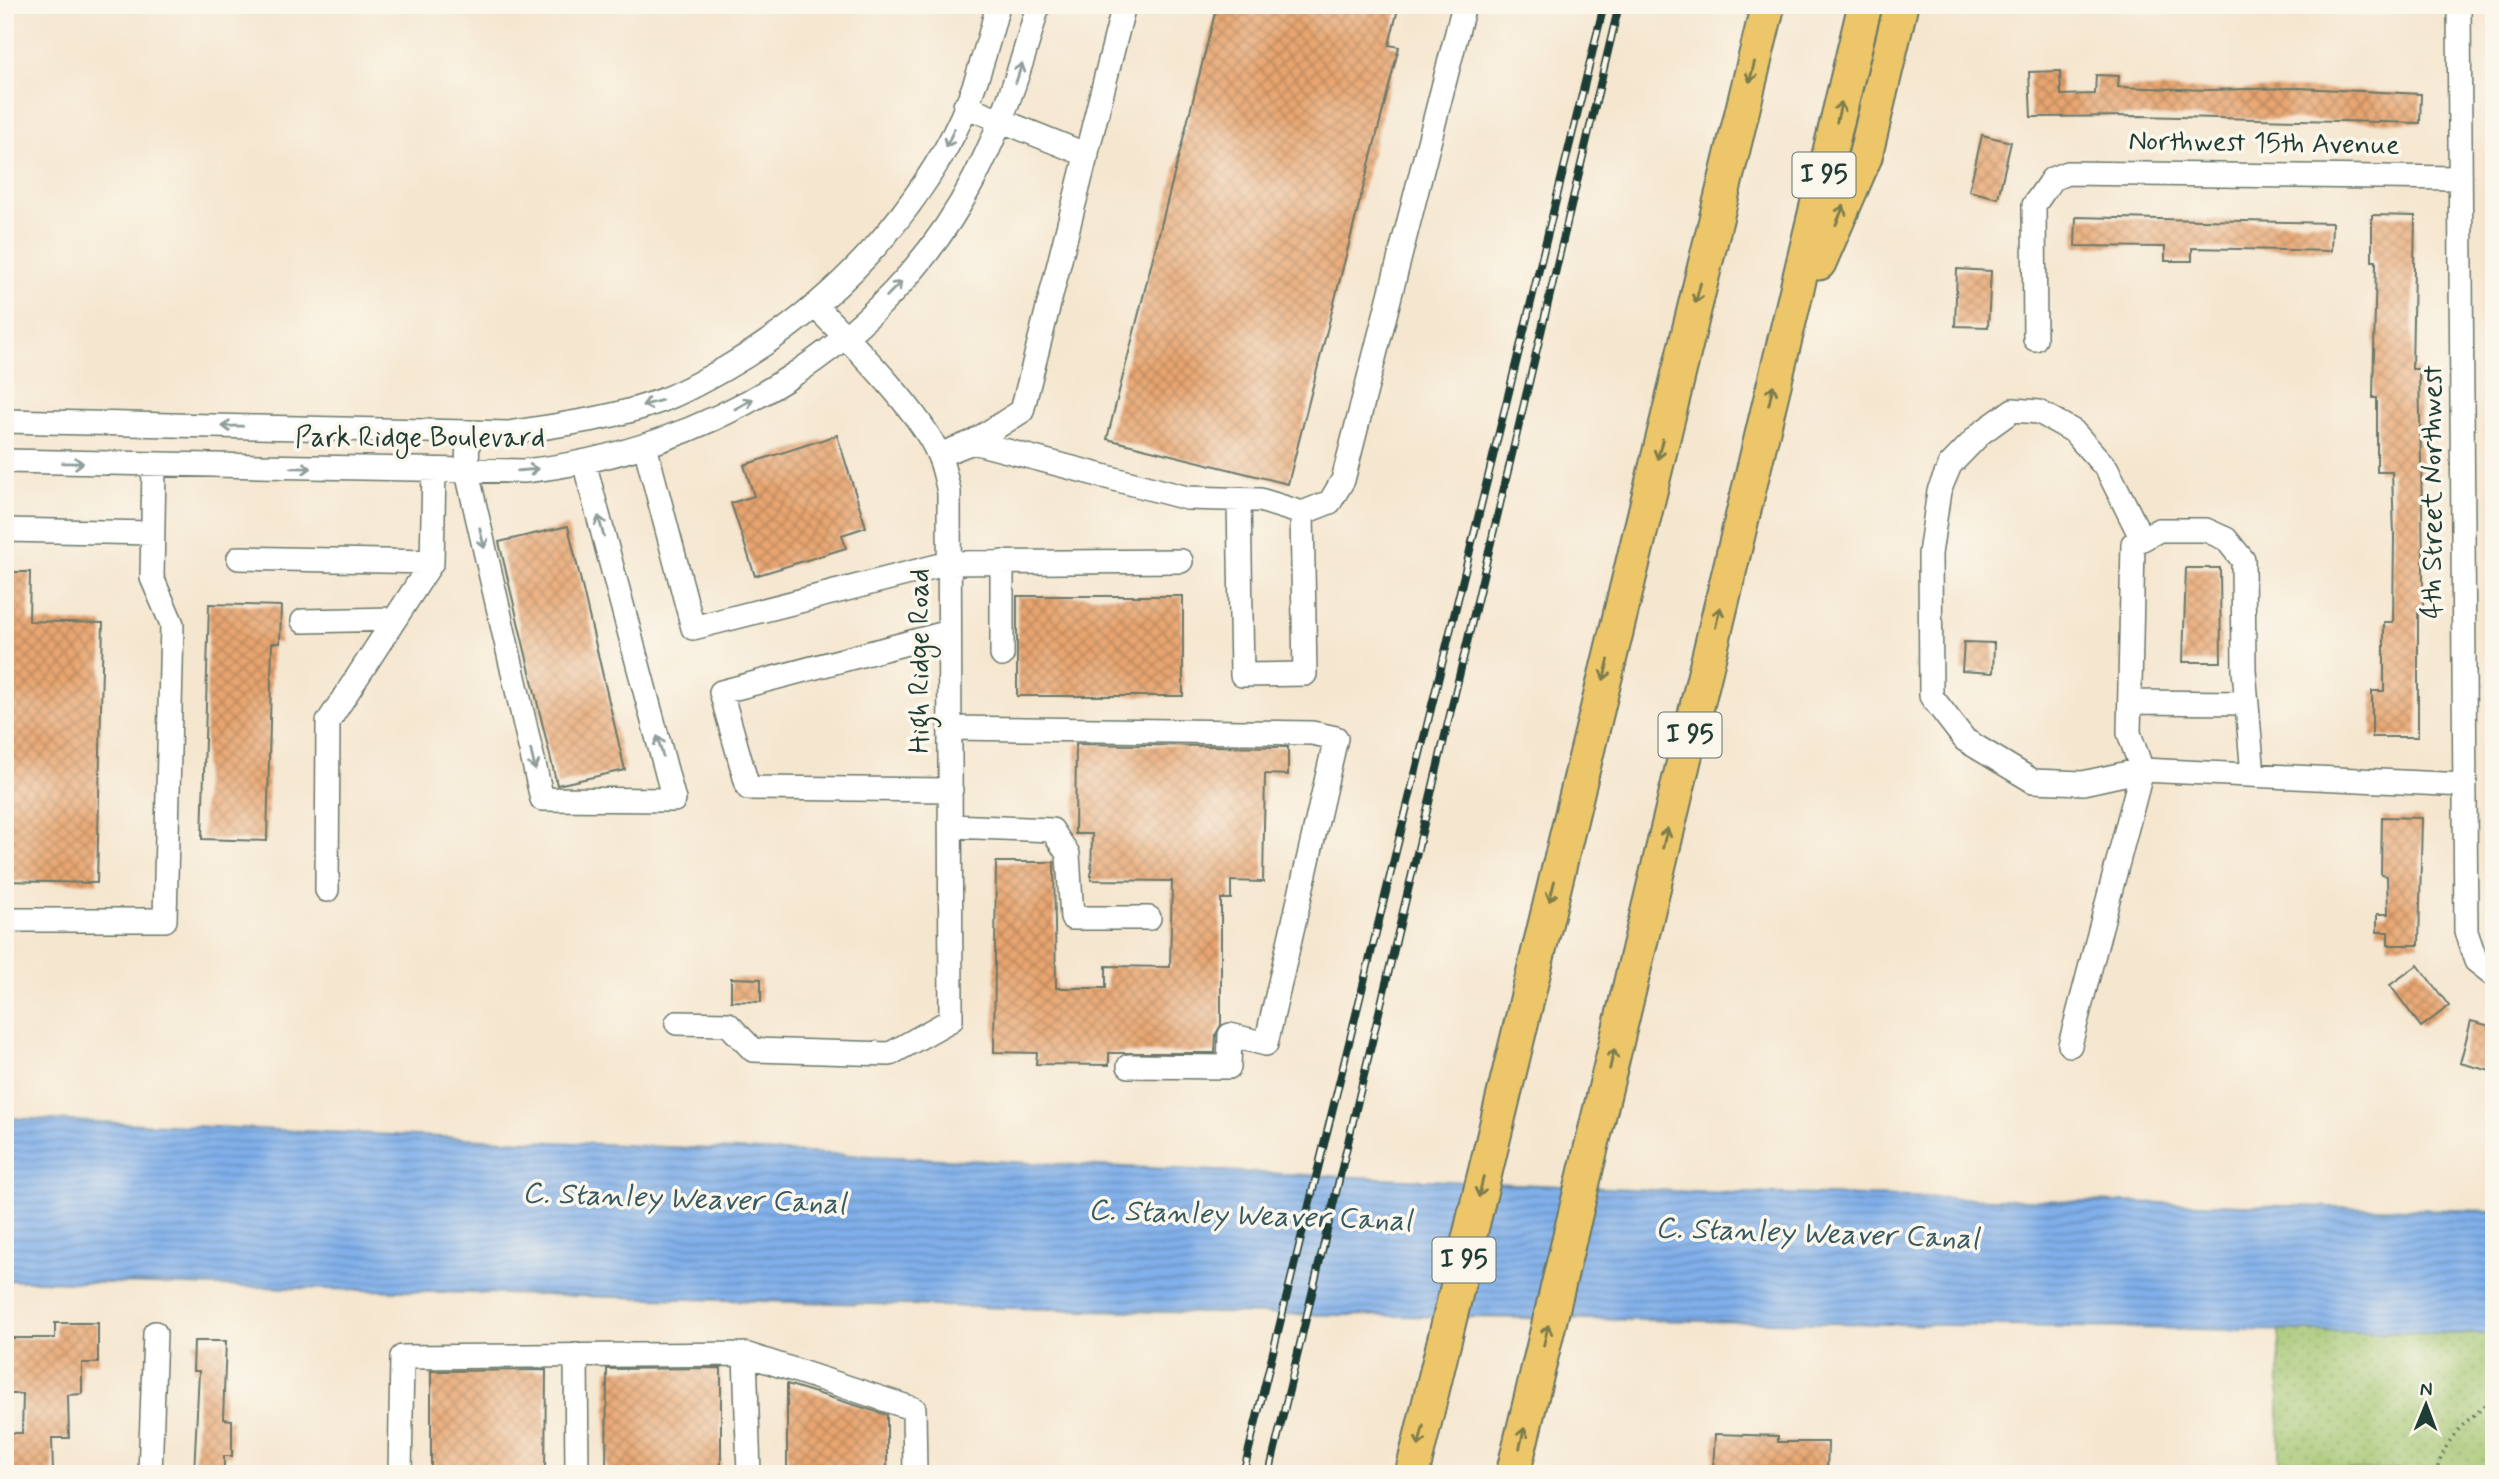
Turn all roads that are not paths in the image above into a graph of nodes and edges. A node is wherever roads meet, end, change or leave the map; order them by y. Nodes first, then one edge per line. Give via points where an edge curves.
1 (998, 5) edge
2 (1038, 5) edge
3 (1124, 5) edge
4 (1464, 5) edge
5 (1768, 5) edge
6 (1865, 5) edge
7 (1901, 5) edge
8 (2459, 5) edge
9 (965, 106) junction
10 (1000, 122) junction
11 (1087, 155) junction
12 (2460, 178) junction
13 (816, 307) junction
14 (845, 336) junction
15 (2035, 339) dead end
16 (1783, 345) junction
17 (5, 421) edge
18 (468, 432) junction
19 (973, 442) junction
20 (645, 446) junction
21 (939, 455) junction
22 (5, 461) edge
23 (584, 462) junction
24 (154, 465) junction
25 (434, 471) junction
26 (467, 472) junction
27 (1239, 500) junction
28 (1301, 513) junction
29 (5, 530) edge
30 (152, 533) junction
31 (2142, 539) junction
32 (239, 558) dead end
33 (1181, 561) dead end
34 (432, 562) junction
35 (1002, 562) junction
36 (949, 563) junction
37 (395, 620) junction
38 (303, 621) dead end
39 (949, 632) junction
40 (1002, 655) dead end
41 (2130, 702) junction
42 (2246, 702) junction
43 (950, 728) junction
44 (2142, 770) junction
45 (2253, 775) junction
46 (2465, 785) junction
47 (951, 790) junction
48 (951, 826) junction
49 (327, 890) dead end
50 (1149, 918) dead end
51 (5, 920) edge
52 (2491, 973) edge
53 (677, 1023) dead end
54 (2070, 1045) dead end
55 (1129, 1066) dead end
56 (155, 1333) dead end
57 (746, 1354) junction
58 (576, 1355) junction
59 (150, 1474) edge
60 (400, 1474) edge
61 (577, 1474) edge
62 (749, 1474) edge
63 (915, 1474) edge
64 (1412, 1474) edge
65 (1513, 1474) edge

1 - 9 street
10 -> 2 street via 1015,88
3 - 11 street
4 - 28 street via 1343,480 1330,502
5 -> 64 highway, I 95
16 -> 6 highway, I 95
16 -> 7 highway via 1865,157
8 - 12 street, 4th Street Northwest
9 - 10 street
9 -> 13 street via 946,148 893,227
10 - 11 street
14 -> 10 street via 933,244 974,180
11 - 19 street via 1023,411
12 - 15 street, Northwest 15th Avenue via 2067,173 2052,180 2034,205
12 - 46 street, 4th Street Northwest
13 - 14 street, High Ridge Road
13 -> 18 street, Park Ridge Boulevard via 745,357 660,401 586,421 509,433
20 -> 14 street, Park Ridge Boulevard via 739,407
14 - 21 street, High Ridge Road via 918,421
65 -> 16 highway, I 95
18 -> 17 street, Park Ridge Boulevard
18 - 26 street
19 - 21 street
19 - 27 street via 1187,498
20 - 23 street, Park Ridge Boulevard
20 - 36 street via 694,628
21 - 36 street, High Ridge Road via 949,492
22 -> 24 street, Park Ridge Boulevard
26 -> 23 street, Park Ridge Boulevard via 524,471
26 -> 23 street via 542,799 674,800
24 -> 25 street, Park Ridge Boulevard
24 - 30 street
25 - 26 street, Park Ridge Boulevard
25 - 34 street
27 - 28 street via 1260,500
27 - 28 street via 1242,675 1305,674
29 - 30 street
30 - 51 street via 152,578 172,624 165,920
31 - 41 street via 2133,544
31 - 42 street via 2159,530 2206,530 2226,539 2243,560
31 - 44 street via 2107,469 2073,431 2039,412 2013,410 1981,433 1950,465 1939,491 1930,554 1931,696 1965,740 2033,781 2083,783
32 - 34 street
33 - 35 street
34 - 37 street
35 - 36 street
35 - 40 street
36 - 39 street, High Ridge Road
37 - 38 street
37 - 49 street via 328,722
39 - 43 street, High Ridge Road
39 - 47 street via 721,692 748,788
41 - 42 street
41 - 44 street via 2129,733
42 - 45 street
43 - 47 street, High Ridge Road
43 - 55 street via 1312,733 1336,738 1266,1044 1230,1035 1229,1067
44 - 45 street
44 - 54 street
45 - 46 street
46 - 52 street, 4th Street Northwest via 2466,932 2476,961
47 - 48 street, High Ridge Road
48 - 50 street via 1052,831 1068,854 1072,918
48 - 53 street, High Ridge Road via 951,1020 890,1054 753,1050 728,1024
56 - 59 street
57 - 58 street
57 - 62 street
57 - 63 street via 914,1409
58 - 60 street via 402,1357
58 - 61 street

